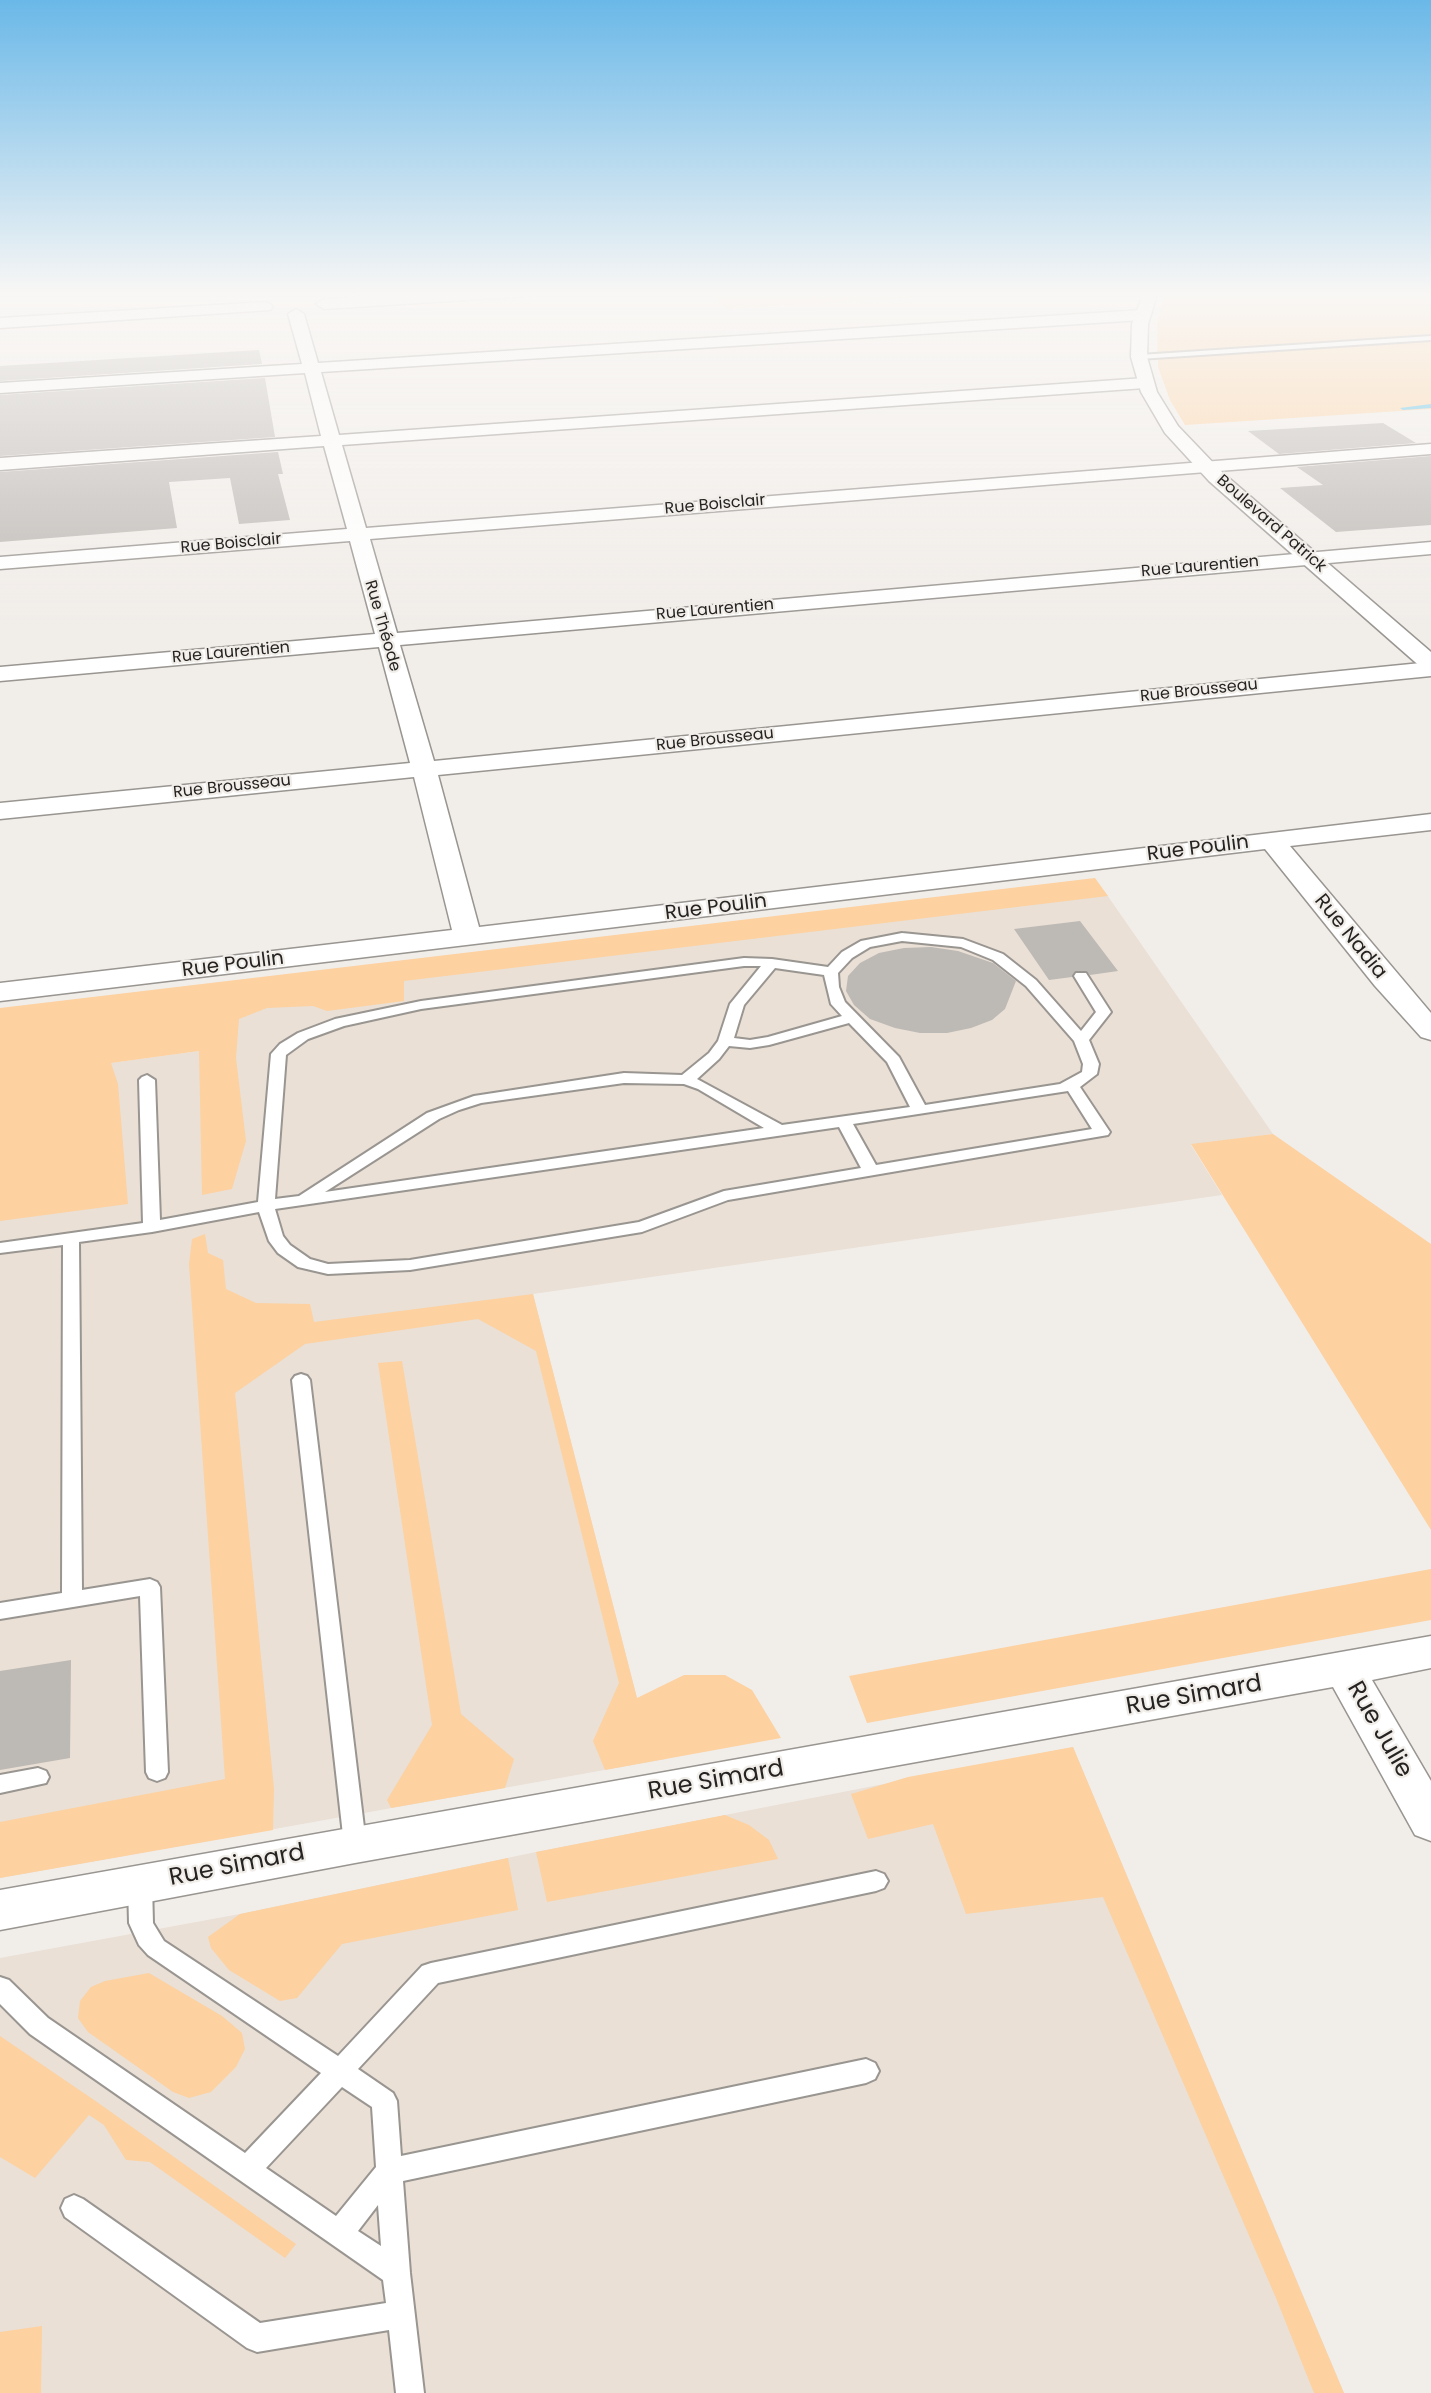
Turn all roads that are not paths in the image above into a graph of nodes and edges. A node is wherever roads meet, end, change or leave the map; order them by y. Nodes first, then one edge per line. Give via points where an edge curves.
1 (322, 404) edge
2 (842, 404) edge
3 (1157, 404) edge
4 (333, 440) junction
5 (1431, 449) edge
6 (0, 464) edge
7 (1205, 466) junction
8 (357, 534) junction
9 (1431, 548) edge
10 (1308, 557) junction
11 (0, 563) edge
12 (386, 639) junction
13 (1431, 664) edge
14 (1431, 669) edge
15 (0, 674) edge
16 (423, 768) junction
17 (0, 811) edge
18 (1431, 822) edge
19 (1271, 840) junction
20 (468, 938) junction
21 (772, 963) junction
22 (831, 972) junction
23 (1081, 976) dead end
24 (0, 992) edge
25 (851, 1018) junction
26 (1431, 1031) edge
27 (1081, 1040) junction
28 (725, 1041) junction
29 (147, 1080) dead end
30 (686, 1080) junction
31 (1071, 1085) junction
32 (920, 1110) junction
33 (844, 1122) junction
34 (780, 1131) junction
35 (870, 1169) junction
36 (301, 1200) junction
37 (266, 1206) junction
38 (152, 1227) junction
39 (71, 1238) junction
40 (0, 1248) edge
41 (301, 1380) dead end
42 (72, 1599) junction
43 (0, 1611) edge
44 (1431, 1652) edge
45 (1344, 1670) junction
46 (157, 1772) dead end
47 (38, 1777) dead end
48 (0, 1784) edge
49 (1431, 1822) edge
50 (355, 1844) junction
51 (876, 1881) dead end
52 (140, 1884) junction
53 (0, 1910) edge
54 (0, 1988) edge
55 (339, 2070) junction
56 (866, 2070) dead end
57 (247, 2170) junction
58 (389, 2171) junction
59 (74, 2208) dead end
60 (339, 2233) junction
61 (396, 2273) junction
62 (402, 2314) junction
63 (410, 2393) edge

1 - 4 street, Rue Théode
2 - 4 street
3 - 7 street, Boulevard Patrick via 1171,429
4 - 6 street
4 - 8 street, Rue Théode
5 - 7 street, Rue Boisclair
7 - 8 street, Rue Boisclair
7 - 10 street, Boulevard Patrick
8 - 11 street, Rue Boisclair
8 - 12 street, Rue Théode
9 - 10 street, Rue Laurentien
10 - 12 street, Rue Laurentien
10 - 13 street, Boulevard Patrick
12 - 15 street, Rue Laurentien
12 - 16 street, Rue Théode
14 - 16 street, Rue Brousseau
16 - 17 street, Rue Brousseau
16 - 20 street, Rue Théode
18 - 19 street, Rue Poulin
19 - 20 street, Rue Poulin
19 - 26 street, Rue Nadia
20 - 24 street, Rue Poulin
21 - 22 lane
21 - 28 lane via 737,1004
21 - 37 lane via 744,963 421,1005 340,1022 303,1036 279,1054
22 - 25 lane via 838,1004
22 - 27 lane via 847,955 866,944 902,937 963,943 998,957 1031,983
23 - 27 lane via 1104,1012
25 - 28 lane via 769,1041
25 - 32 lane via 894,1060
27 - 31 lane via 1091,1064 1089,1074
28 - 30 lane
29 - 38 lane
30 - 34 lane
30 - 36 lane via 624,1078 479,1099 453,1107
31 - 32 lane
31 - 35 lane via 1102,1132
32 - 33 lane
33 - 34 lane
33 - 35 lane
34 - 36 lane
35 - 37 lane via 724,1196 642,1227 410,1265 357,1269 328,1269 304,1263 275,1237
36 - 37 lane
37 - 38 lane
38 - 39 lane
39 - 40 lane
39 - 42 lane
41 - 50 lane
42 - 43 lane
42 - 46 lane via 150,1587
44 - 45 street, Rue Simard
45 - 49 street, Rue Julie
45 - 50 street, Rue Simard
47 - 48 lane
50 - 52 street, Rue Simard
51 - 55 lane via 431,1974
52 - 53 street, Rue Simard
52 - 55 lane via 141,1923 156,1948
54 - 57 lane via 39,2026
55 - 57 lane
55 - 58 lane via 384,2101
56 - 58 lane
57 - 60 lane
58 - 60 lane
58 - 61 lane
59 - 62 lane via 257,2338
60 - 61 lane
61 - 62 lane
62 - 63 lane

